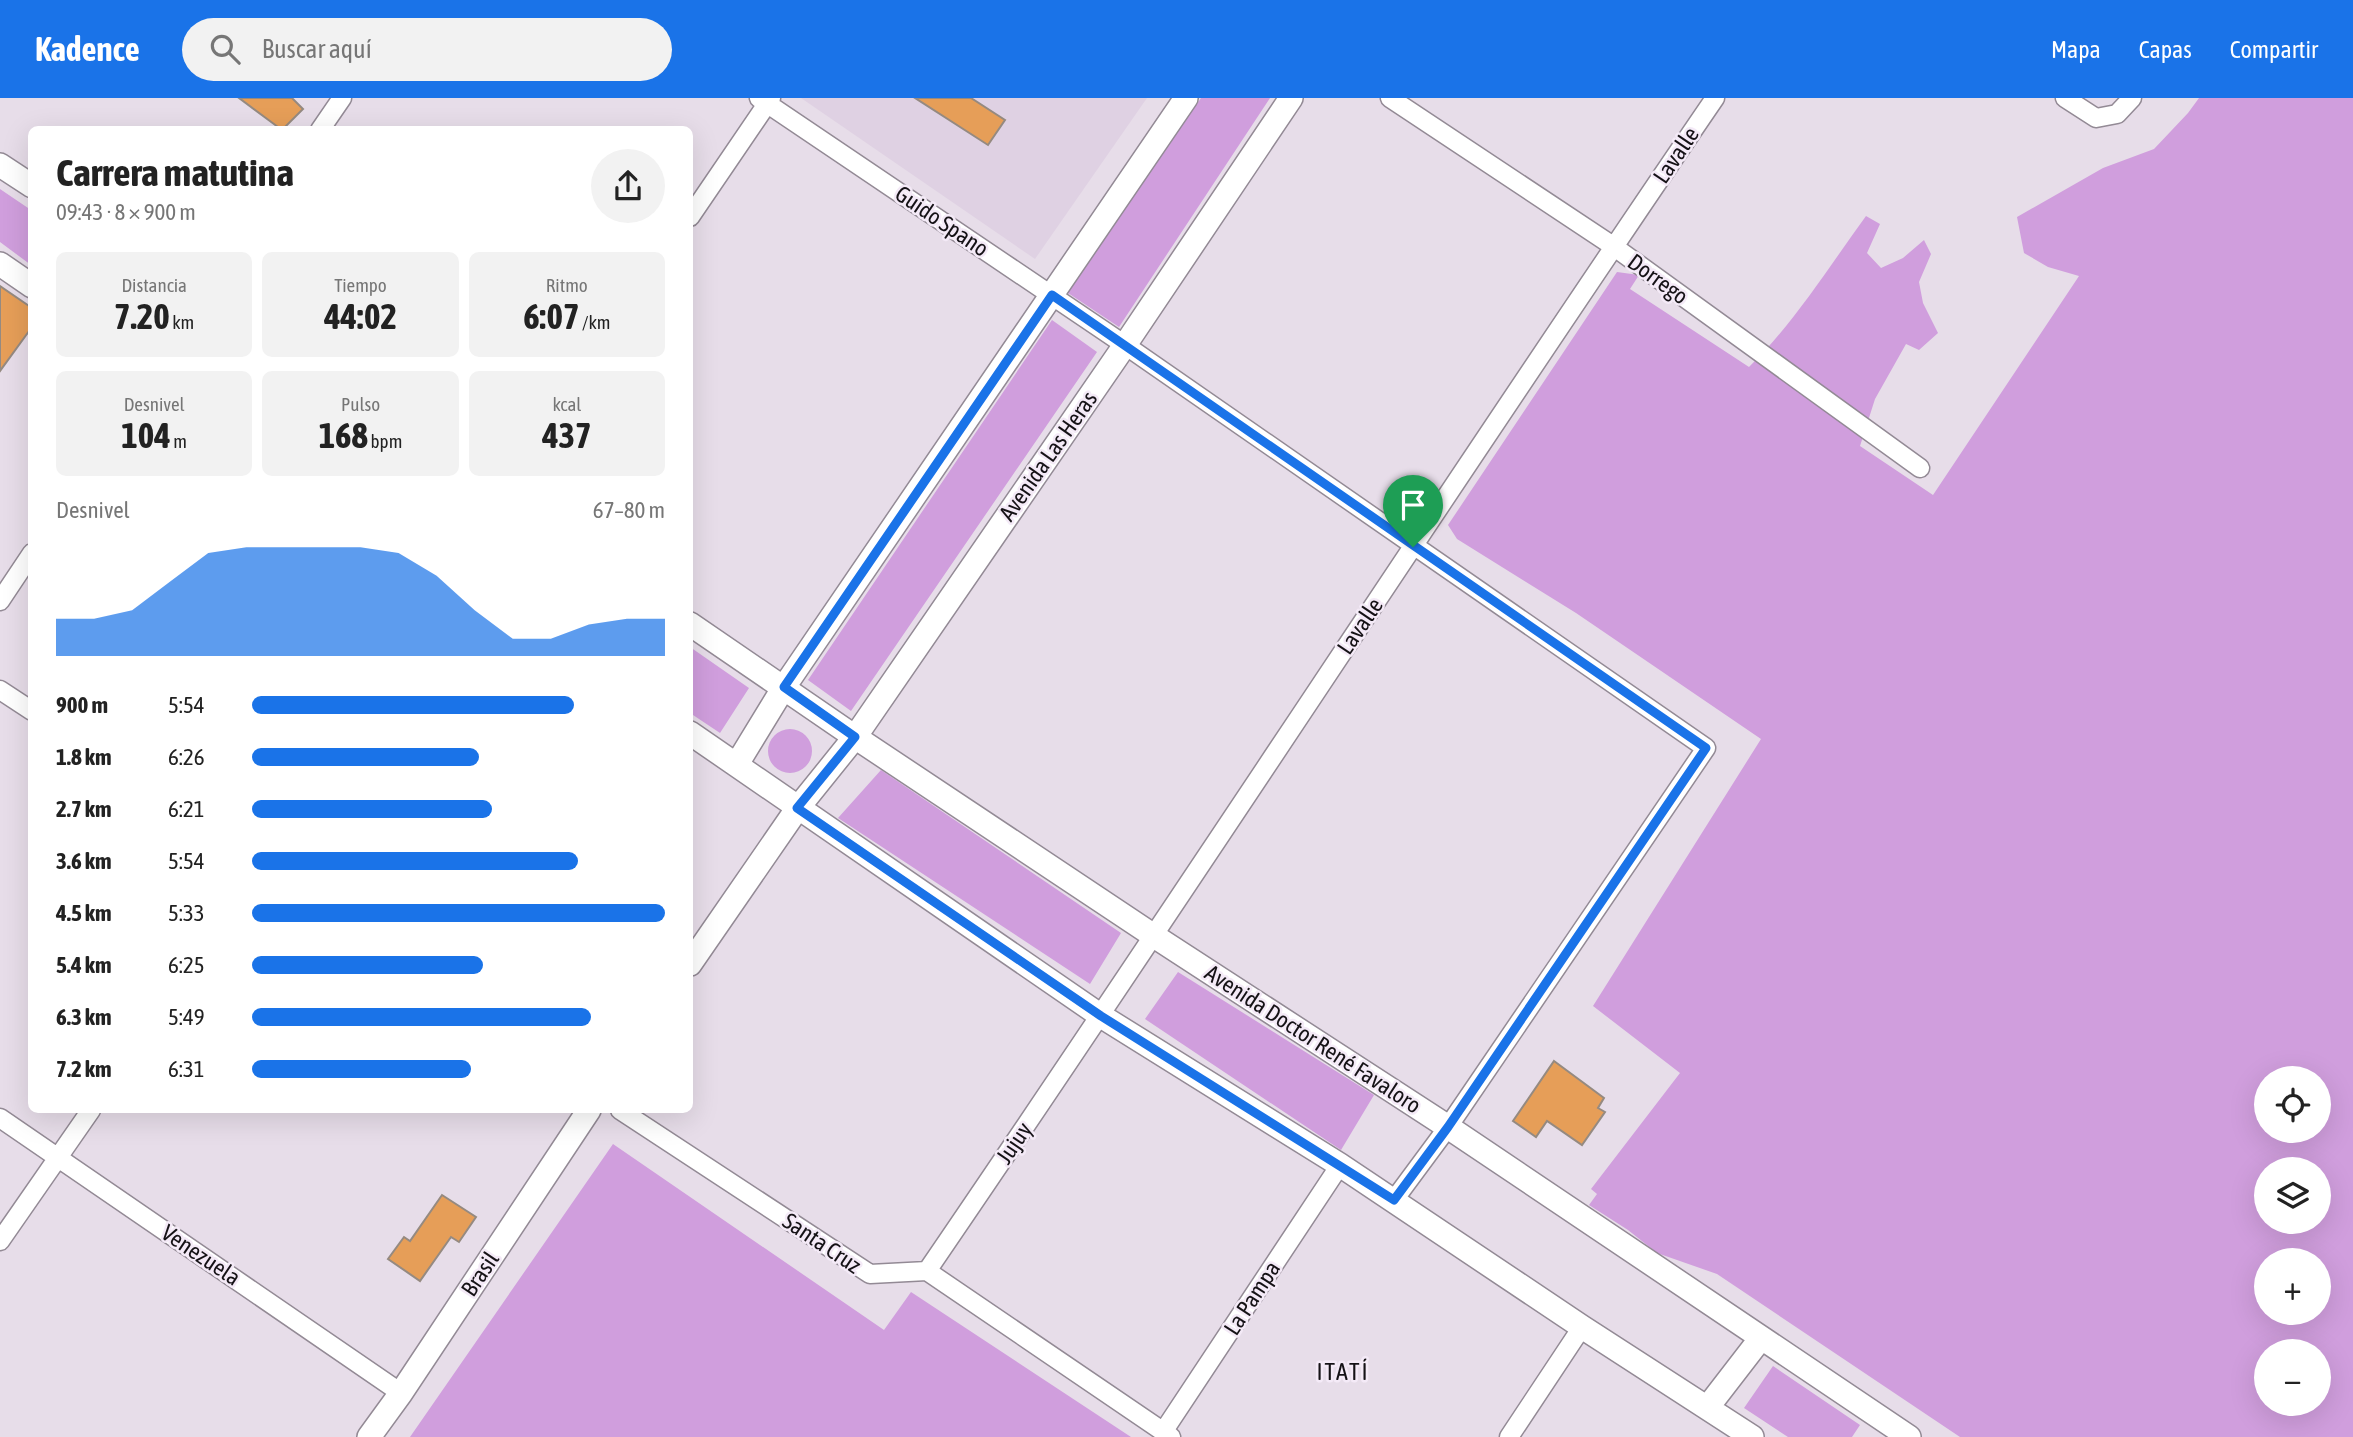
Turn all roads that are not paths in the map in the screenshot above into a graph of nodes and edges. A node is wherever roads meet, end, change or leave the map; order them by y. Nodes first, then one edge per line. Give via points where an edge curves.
1 (342, 98) edge
2 (1186, 98) edge
3 (1291, 98) edge
4 (1390, 98) edge
5 (1715, 98) edge
6 (2065, 98) edge
7 (2132, 98) edge
8 (766, 100) edge
9 (323, 126) edge
10 (0, 164) edge
11 (28, 183) edge
12 (693, 213) edge
13 (1614, 246) junction
14 (0, 264) edge
15 (28, 283) edge
16 (1052, 295) junction
17 (1125, 345) junction
18 (1920, 468) dead end
19 (1413, 547) junction
20 (28, 559) edge
21 (0, 601) edge
22 (693, 626) edge
23 (784, 687) junction
24 (0, 690) edge
25 (28, 708) edge
26 (693, 735) edge
27 (855, 737) junction
28 (737, 764) junction
29 (797, 808) junction
30 (1154, 936) junction
31 (693, 960) edge
32 (1101, 1016) junction
33 (88, 1113) edge
34 (587, 1113) edge
35 (625, 1113) edge
36 (0, 1118) edge
37 (1448, 1127) junction
38 (58, 1157) junction
39 (1340, 1165) junction
40 (1394, 1200) junction
41 (0, 1241) edge
42 (927, 1271) junction
43 (1582, 1327) junction
44 (1761, 1338) junction
45 (401, 1393) junction
46 (1707, 1408) junction
47 (1167, 1434) edge
48 (369, 1437) edge
49 (1509, 1437) edge
50 (1752, 1437) edge
51 (1909, 1437) edge

1 - 9 street
2 - 16 main road
3 - 17 main road, Avenida Las Heras
4 - 13 street, Dorrego
5 - 13 street, Lavalle
6 - 7 street via 2096,118 2117,114
8 - 12 street
8 - 16 street, Guido Spano
10 - 11 main road
13 - 18 street, Dorrego
13 - 19 street, Lavalle
14 - 15 main road
16 - 17 street, Guido Spano
16 - 23 main road
17 - 19 street, Guido Spano
17 - 27 main road, Avenida Las Heras
19 - 30 street, Lavalle
19 - 37 street, Guido Spano via 1706,748
20 - 21 street
22 - 23 main road, Avenida Doctor René Favaloro
23 - 27 main road, Avenida Doctor René Favaloro
23 - 28 main road
24 - 25 street
26 - 28 main road
27 - 29 main road, Avenida Las Heras
27 - 30 main road, Avenida Doctor René Favaloro
28 - 29 main road
29 - 31 main road
29 - 32 main road
30 - 32 street, Lavalle
30 - 37 main road, Avenida Doctor René Favaloro
32 - 39 main road
32 - 42 street, Jujuy
33 - 38 street
34 - 45 main road, Brasil
35 - 42 street, Santa Cruz via 870,1275
36 - 38 street, Venezuela
37 - 40 street
37 - 44 main road, Avenida Doctor René Favaloro
38 - 41 street
38 - 45 street, Venezuela
39 - 40 main road
39 - 47 street, La Pampa
40 - 43 main road
42 - 47 street
43 - 46 main road
43 - 49 street
44 - 46 main road
44 - 51 main road, Avenida Doctor René Favaloro
45 - 48 main road, Brasil
46 - 50 main road

